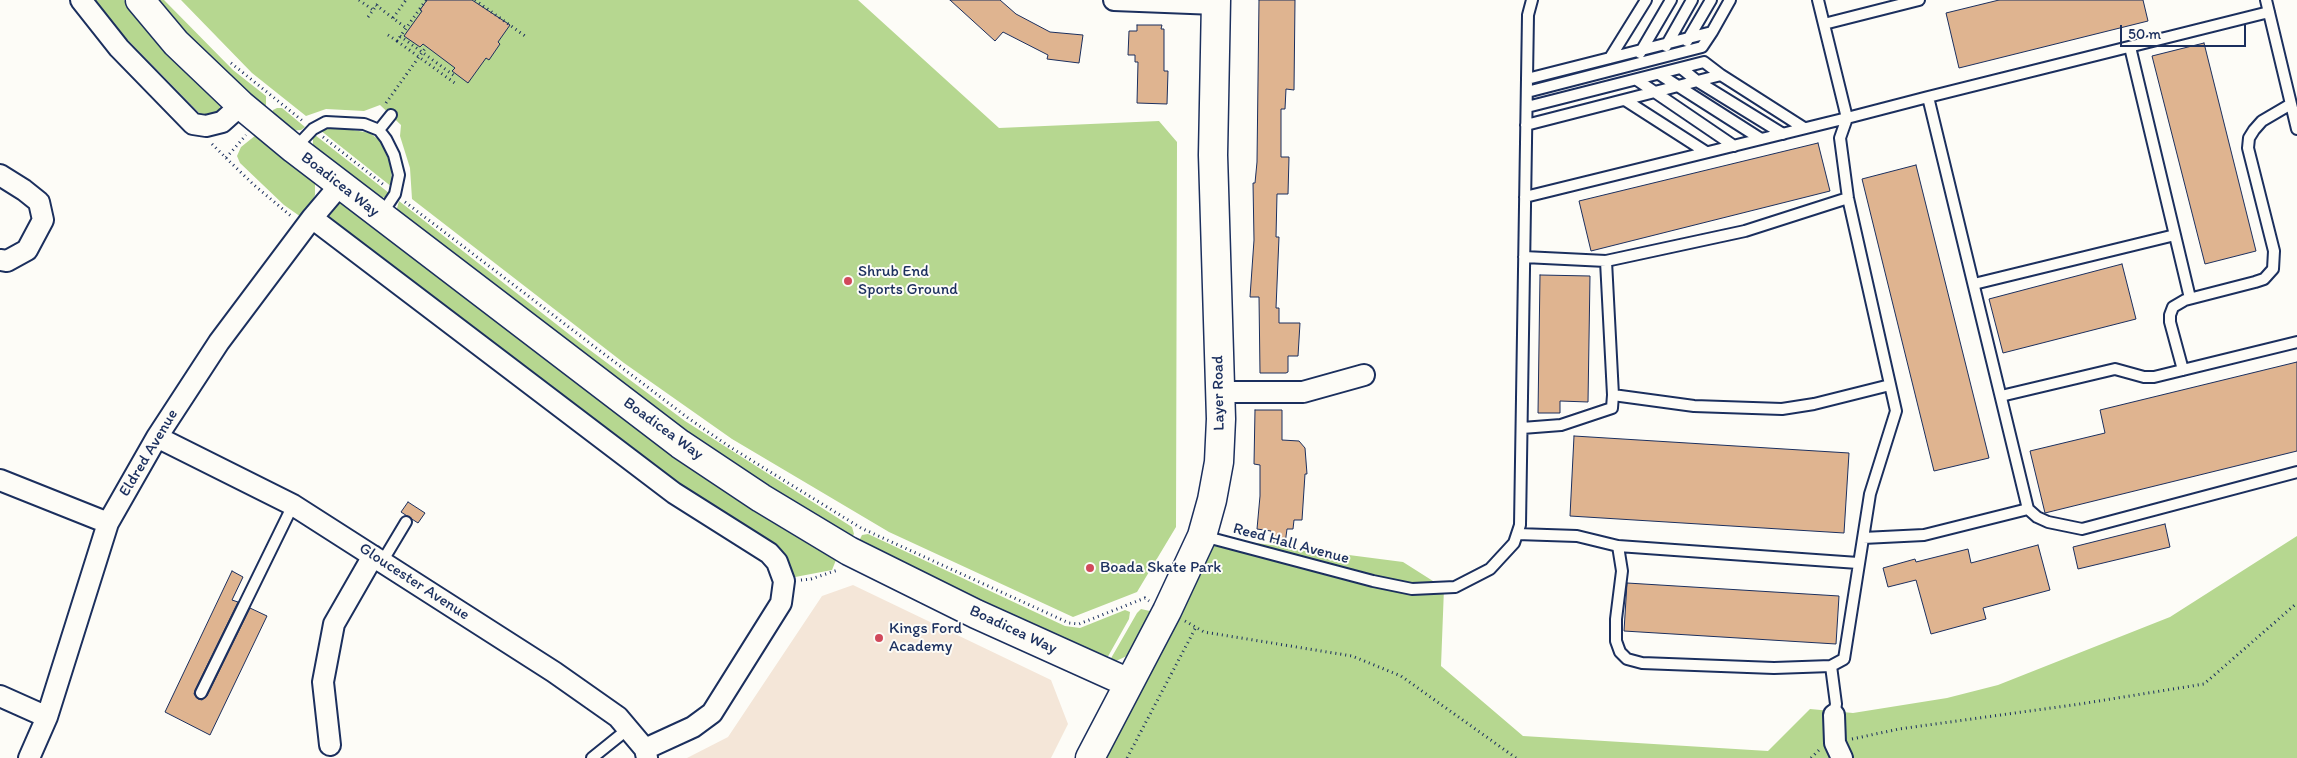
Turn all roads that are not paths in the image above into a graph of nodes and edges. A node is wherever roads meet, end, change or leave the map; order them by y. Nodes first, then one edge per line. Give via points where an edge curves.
1 (81, 0) edge
2 (140, 0) edge
3 (1114, 0) edge
4 (1532, 0) edge
5 (1646, 0) edge
6 (1671, 0) edge
7 (1692, 0) edge
8 (1711, 0) edge
9 (1730, 0) edge
10 (1818, 0) edge
11 (1919, 0) edge
12 (2266, 0) edge
13 (1216, 2) edge
14 (2269, 12) junction
15 (1824, 24) junction
16 (1712, 32) junction
17 (1688, 38) junction
18 (1668, 44) junction
19 (2130, 47) junction
20 (1642, 50) junction
21 (1680, 53) junction
22 (1610, 58) junction
23 (1660, 58) junction
24 (1633, 64) junction
25 (1680, 68) junction
26 (1659, 74) junction
27 (1721, 75) junction
28 (1528, 79) junction
29 (1637, 80) junction
30 (1697, 81) junction
31 (1676, 86) junction
32 (1527, 92) junction
33 (1654, 92) junction
34 (1928, 97) junction
35 (1625, 100) junction
36 (2291, 104) junction
37 (241, 105) junction
38 (1527, 107) junction
39 (391, 116) dead end
40 (1847, 118) junction
41 (1526, 126) junction
42 (1804, 128) junction
43 (2297, 129) edge
44 (379, 130) junction
45 (1783, 134) junction
46 (1761, 139) junction
47 (1734, 146) junction
48 (294, 149) junction
49 (1706, 152) junction
50 (0, 175) edge
51 (340, 186) junction
52 (1525, 197) junction
53 (1848, 198) junction
54 (388, 205) junction
55 (309, 223) junction
56 (2175, 235) junction
57 (1524, 257) junction
58 (0, 260) edge
59 (1606, 261) junction
60 (1974, 284) junction
61 (2190, 298) junction
62 (2297, 342) edge
63 (2182, 370) junction
64 (1364, 375) dead end
65 (1890, 384) junction
66 (1220, 392) junction
67 (1613, 395) junction
68 (2001, 396) junction
69 (1522, 428) junction
70 (157, 437) junction
71 (2297, 472) edge
72 (0, 480) edge
73 (293, 505) junction
74 (2028, 509) junction
75 (406, 522) dead end
76 (108, 523) junction
77 (1517, 534) junction
78 (1202, 536) junction
79 (1862, 538) junction
80 (1618, 546) junction
81 (377, 559) junction
82 (1858, 563) junction
83 (1831, 666) junction
84 (1129, 683) junction
85 (201, 693) dead end
86 (0, 696) edge
87 (1834, 715) joint
88 (47, 717) junction
89 (628, 728) junction
90 (330, 744) dead end
91 (1838, 750) edge
92 (646, 754) edge
93 (29, 758) edge
94 (592, 758) edge
95 (1090, 758) edge

1 - 37 street via 118,48 193,124 206,126 222,122
2 - 37 street, Boadicea Way via 176,43
3 - 13 street
4 - 28 lane via 1528,14
5 - 22 lane
6 - 20 lane
7 - 18 lane
8 - 17 lane
9 - 16 lane
10 - 15 lane
11 - 15 lane
12 - 14 lane
13 - 66 street, Layer Road via 1213,155
14 - 19 lane
14 - 36 lane
15 - 40 lane
16 - 17 lane
16 - 21 lane via 1702,47
17 - 18 lane
17 - 21 lane
18 - 20 lane
18 - 23 lane
19 - 34 lane
19 - 56 lane
20 - 22 lane
20 - 24 lane
21 - 23 lane
22 - 28 lane
23 - 24 lane
24 - 32 lane
25 - 26 lane
25 - 27 lane via 1704,62
25 - 30 lane
26 - 29 lane
26 - 31 lane
27 - 30 lane
27 - 42 lane
28 - 32 lane
29 - 33 lane
29 - 38 lane
30 - 31 lane
30 - 45 lane
31 - 33 lane
31 - 46 lane
32 - 38 lane
33 - 35 lane
33 - 47 lane
34 - 40 lane
34 - 60 lane
35 - 41 lane
35 - 49 lane
36 - 43 lane
36 - 61 lane via 2262,121 2249,138 2248,148 2274,251 2274,269 2264,279
37 - 48 street, Boadicea Way
38 - 41 lane
39 - 44 lane
40 - 42 lane
40 - 53 lane via 1840,138
41 - 52 lane
42 - 45 lane
44 - 48 lane via 364,124 326,122 313,129
44 - 54 lane via 394,155 399,175
45 - 46 lane
46 - 47 lane
47 - 49 lane
48 - 51 street, Boadicea Way
49 - 52 lane
50 - 58 street via 39,202 43,220 27,250 7,261
51 - 54 street, Boadicea Way
51 - 55 street, Eldred Avenue
52 - 57 lane
53 - 59 lane via 1745,231
53 - 65 lane
54 - 84 street, Boadicea Way via 680,444 761,498 849,551 976,614
55 - 70 street, Eldred Avenue via 219,342
55 - 92 street via 674,493 769,553 777,562 784,581 781,603 712,713
56 - 60 lane
56 - 61 lane
57 - 59 lane
57 - 69 lane
59 - 67 lane
60 - 68 lane
61 - 63 lane via 2178,303 2170,315
62 - 63 lane
63 - 68 lane via 2154,378 2116,369
64 - 66 street via 1303,392
65 - 67 lane via 1782,410 1694,406
65 - 79 lane via 1896,411 1870,494
66 - 78 street, Layer Road via 1219,462
67 - 69 lane via 1612,408 1561,425
68 - 74 lane
69 - 77 lane via 1520,525
70 - 73 street, Gloucester Avenue
70 - 76 street, Eldred Avenue
71 - 74 lane via 2082,529 2048,522
72 - 76 street
73 - 81 street, Gloucester Avenue
73 - 85 lane
74 - 79 lane via 1924,535
75 - 81 lane
76 - 88 street, Eldred Avenue
77 - 78 lane, Reed Hall Avenue via 1514,543 1490,569 1455,587 1412,589
77 - 80 lane via 1577,536
78 - 84 street, Layer Road
79 - 82 lane
80 - 82 lane
80 - 83 lane via 1622,571 1616,641 1627,659 1642,663
81 - 89 street, Gloucester Avenue via 554,672 618,717
81 - 90 street via 334,624 323,682
82 - 83 lane via 1844,659
83 - 87 lane via 1836,704
84 - 95 street, Layer Road
86 - 88 street
87 - 91 street
88 - 93 street, Eldred Avenue
89 - 92 street, Gloucester Avenue
89 - 94 lane

